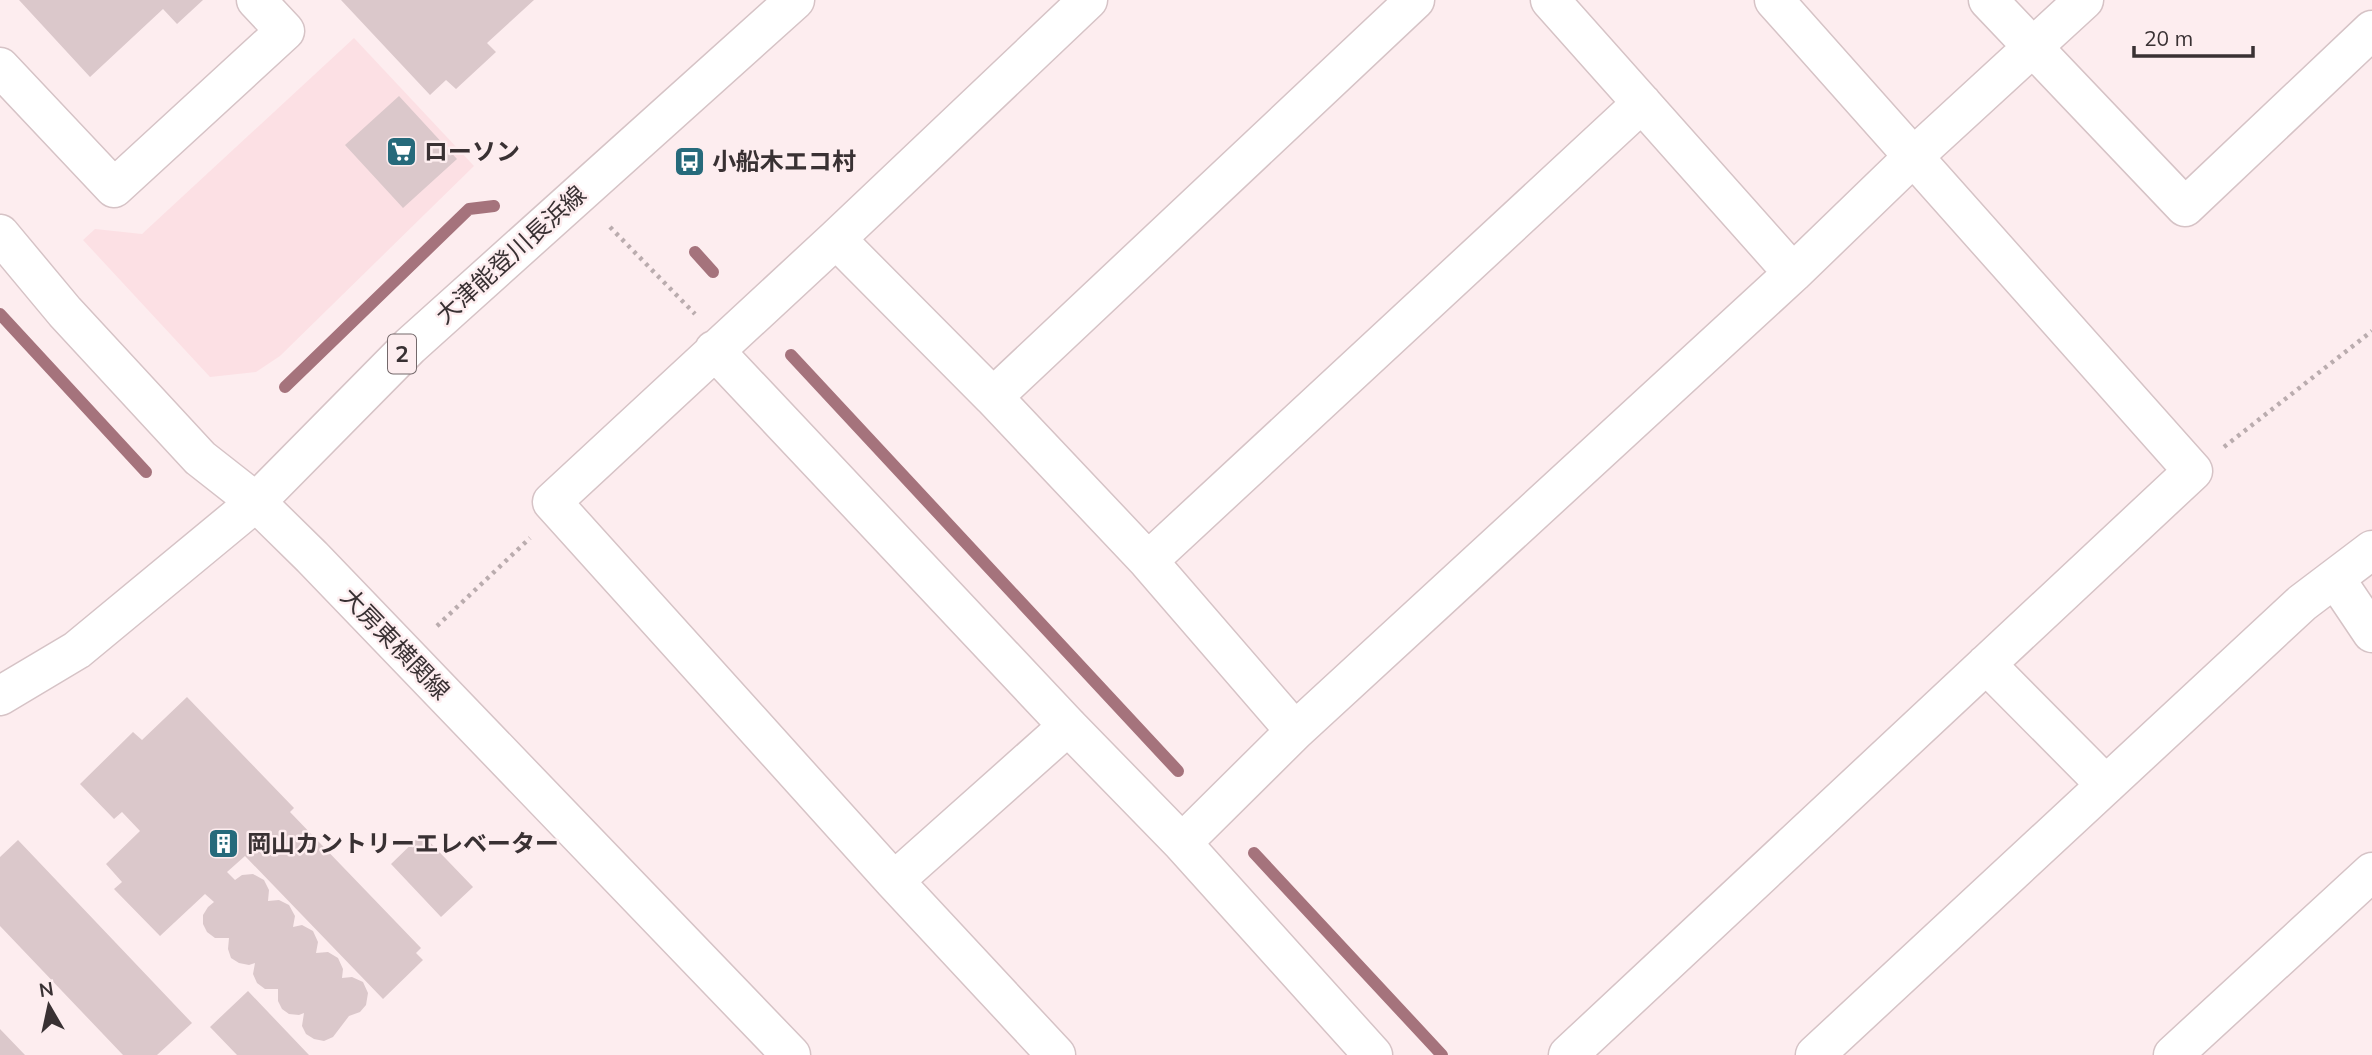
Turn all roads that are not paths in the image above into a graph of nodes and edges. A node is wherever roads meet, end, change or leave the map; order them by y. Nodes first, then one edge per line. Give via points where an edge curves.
1 (256, 0) edge
2 (795, 0) edge
3 (1088, 0) edge
4 (1415, 0) edge
5 (1550, 0) edge
6 (1774, 0) edge
7 (1988, 0) edge
8 (2084, 0) edge
9 (2372, 30) edge
10 (2033, 48) junction
11 (0, 67) edge
12 (1642, 103) junction
13 (1913, 157) junction
14 (0, 234) edge
15 (836, 239) junction
16 (1793, 273) junction
17 (718, 346) junction
18 (993, 397) junction
19 (256, 502) junction
20 (2372, 550) edge
21 (1147, 561) junction
22 (2335, 578) junction
23 (2372, 633) edge
24 (1986, 664) junction
25 (0, 696) edge
26 (1068, 726) junction
27 (1295, 731) junction
28 (2106, 785) junction
29 (1182, 843) junction
30 (2372, 872) edge
31 (894, 881) junction
32 (1585, 1049) edge
33 (1368, 1053) edge
34 (791, 1055) edge
35 (1056, 1055) edge
36 (1815, 1055) edge
37 (2173, 1055) edge

1 - 11 street via 285,31 114,188
2 - 19 street, 大津能登川長浜線 / 2 via 410,346
3 - 15 street
4 - 18 street
5 - 12 street
6 - 13 street
7 - 10 street
8 - 10 street
9 - 10 street via 2185,207
10 - 13 street
12 - 16 street
12 - 21 street
13 - 16 street
13 - 24 street via 2193,471
14 - 19 street, 大房東横関線 via 200,458
15 - 17 street
15 - 18 street
16 - 27 street
17 - 26 street
17 - 31 street via 552,502
18 - 21 street
19 - 25 street, 大津能登川長浜線 / 2 via 77,650
19 - 34 street, 大房東横関線
20 - 22 street
21 - 27 street
22 - 23 street
22 - 28 street via 2302,603
24 - 28 street
24 - 32 street
26 - 29 street
26 - 31 street
27 - 29 street
28 - 36 street
29 - 33 street
30 - 37 street
31 - 35 street

